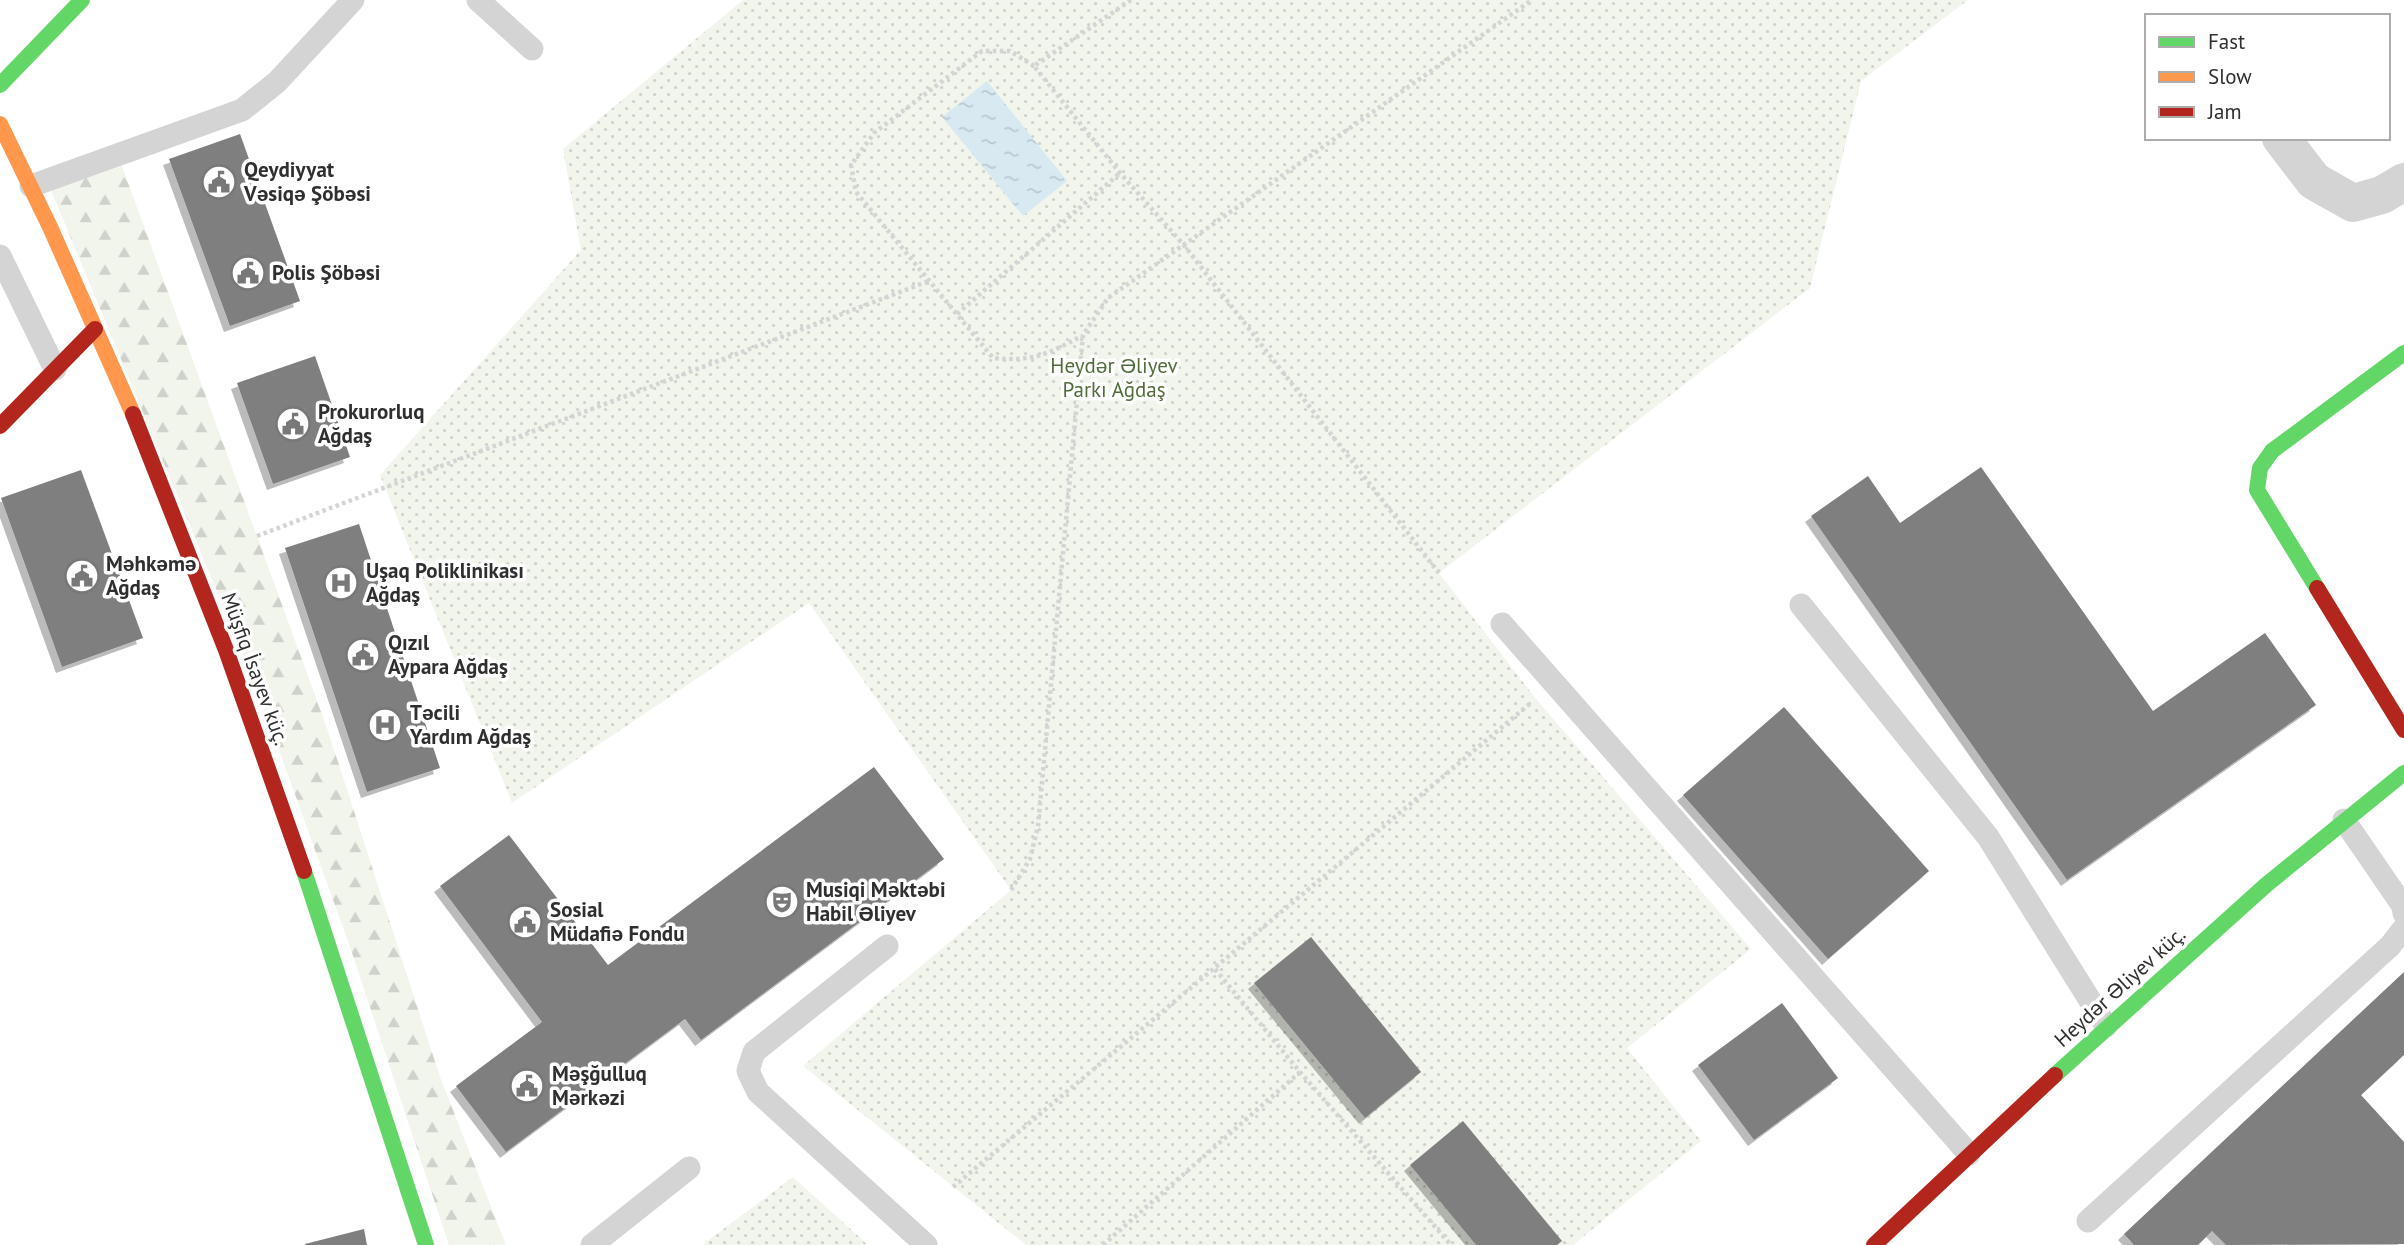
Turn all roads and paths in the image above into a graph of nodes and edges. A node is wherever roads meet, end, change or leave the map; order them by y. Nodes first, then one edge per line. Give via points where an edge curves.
1 (82, 0) edge
2 (352, 0) edge
3 (478, 0) edge
4 (1131, 0) edge
5 (1532, 0) edge
6 (532, 49) dead end
7 (1034, 66) junction
8 (0, 85) edge
9 (0, 124) edge
10 (2283, 140) edge
11 (1120, 173) junction
12 (2404, 182) edge
13 (32, 186) junction
14 (1183, 244) junction
15 (0, 256) edge
16 (929, 281) junction
17 (957, 314) junction
18 (95, 328) junction
19 (1083, 335) junction
20 (2404, 353) edge
21 (55, 369) junction
22 (0, 426) edge
23 (257, 536) dead end
24 (1439, 573) dead end
25 (1801, 605) dead end
26 (1502, 624) dead end
27 (1536, 698) dead end
28 (2404, 730) edge
29 (2404, 773) edge
30 (2344, 820) junction
31 (1012, 890) dead end
32 (2404, 913) edge
33 (2404, 928) edge
34 (887, 946) dead end
35 (1214, 969) junction
36 (2106, 1026) junction
37 (1300, 1072) junction
38 (1969, 1154) junction
39 (690, 1168) dead end
40 (953, 1187) dead end
41 (2088, 1221) dead end
42 (426, 1245) edge
43 (592, 1245) edge
44 (926, 1245) edge
45 (1103, 1245) edge
46 (1451, 1245) edge
47 (1874, 1245) edge

1 - 8 street
2 - 13 lane via 277,82 242,110
3 - 6 lane
4 - 7 path
5 - 14 path
7 - 11 path
7 - 16 path via 1010,51 982,51 874,133 851,165 856,192
9 - 13 street, Müşfiq İsayev küç.
10 - 12 street via 2314,181 2353,203 2382,195
11 - 14 path
11 - 17 path
13 - 18 street, Müşfiq İsayev küç.
14 - 19 path via 1108,298
14 - 24 path
15 - 21 lane
16 - 17 path
16 - 23 path
17 - 19 path via 993,358 1045,356
18 - 21 street
18 - 42 street, Müşfiq İsayev küç. via 228,654 303,865
19 - 31 path via 1038,826 1030,859
20 - 28 street via 2272,451 2260,468 2257,490
21 - 22 street
25 - 36 lane via 1988,837
26 - 38 lane
27 - 35 path
29 - 30 street, Heydər Əliyev küç.
30 - 32 lane
30 - 36 street, Heydər Əliyev küç.
33 - 41 lane
34 - 44 lane via 754,1052 748,1071 758,1092
35 - 37 path
35 - 40 path
36 - 38 street, Heydər Əliyev küç.
37 - 45 path
37 - 46 path
38 - 47 street, Heydər Əliyev küç.
39 - 43 lane

